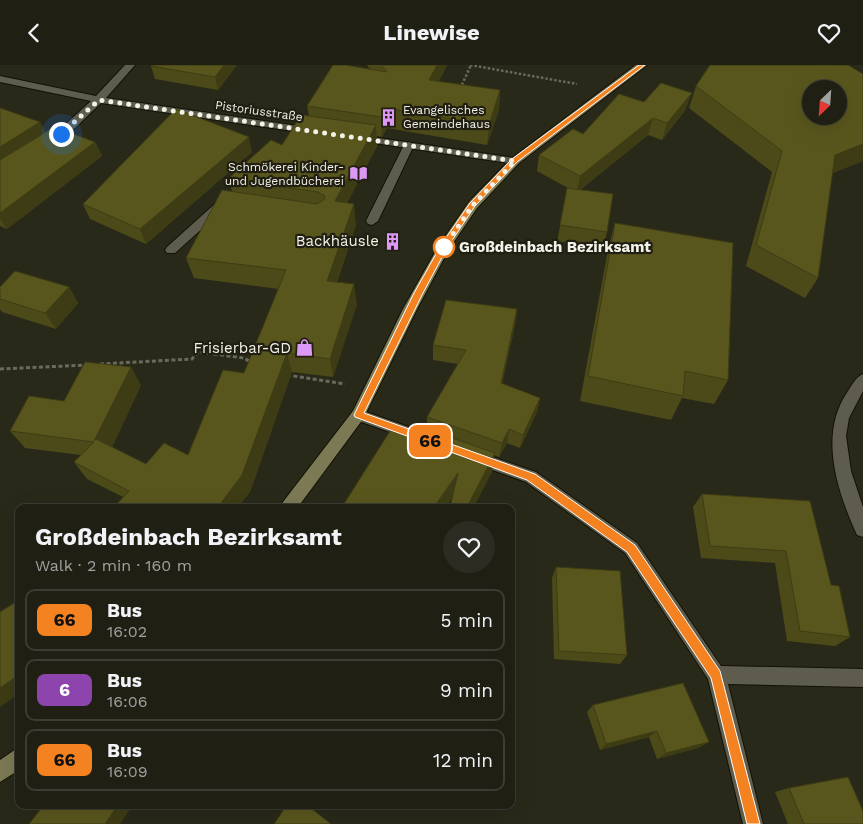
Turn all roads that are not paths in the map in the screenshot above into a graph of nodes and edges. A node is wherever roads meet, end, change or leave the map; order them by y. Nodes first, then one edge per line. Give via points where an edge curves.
1 (130, 65) edge
2 (642, 65) edge
3 (0, 79) edge
4 (99, 100) junction
5 (300, 129) junction
6 (320, 132) edge
7 (350, 137) edge
8 (286, 143) edge
9 (409, 145) junction
10 (38, 149) edge
11 (515, 161) junction
12 (228, 202) edge
13 (372, 221) dead end
14 (170, 250) dead end
15 (863, 380) edge
16 (358, 415) junction
17 (291, 504) edge
18 (863, 530) edge
19 (716, 675) junction
20 (863, 678) edge
21 (15, 760) edge
22 (0, 772) edge
23 (753, 824) edge

1 - 4 street
2 - 11 street
3 - 4 street, Pistoriusstraße
4 - 5 street, Pistoriusstraße
4 - 10 street via 61,134
5 - 6 street, Pistoriusstraße
5 - 8 street
7 - 9 street
9 - 11 street
9 - 13 street
11 - 16 street via 473,205 444,247
12 - 14 street
15 - 18 street via 852,393 839,422 838,452
16 - 17 street
16 - 19 street via 531,477 631,548
19 - 20 street
19 - 23 street
21 - 22 street

